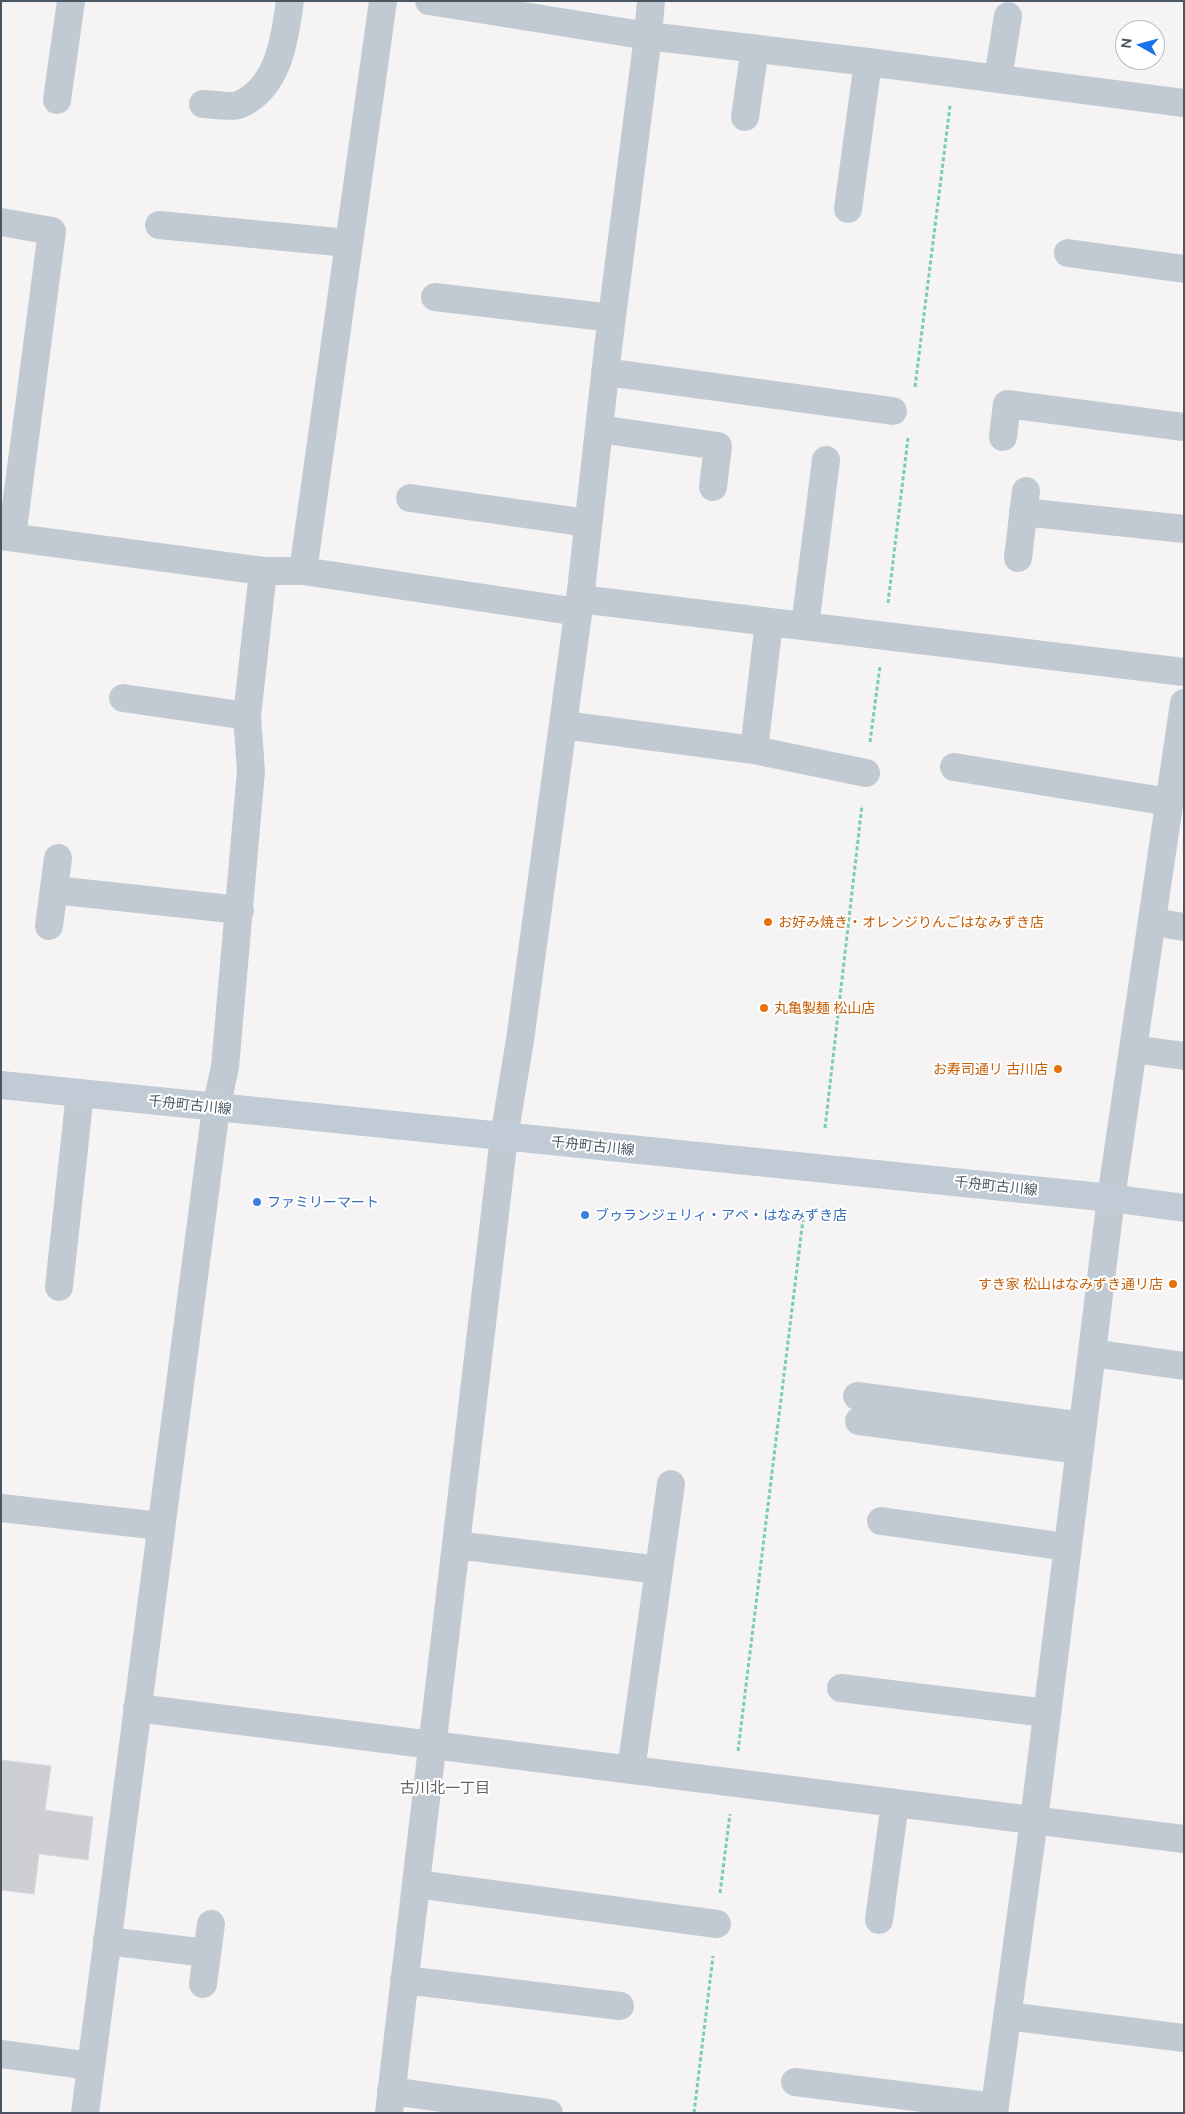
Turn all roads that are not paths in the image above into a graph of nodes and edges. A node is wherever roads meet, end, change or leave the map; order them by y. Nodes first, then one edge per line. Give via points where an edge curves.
1 (71, 1) edge
2 (290, 1) edge
3 (383, 1) edge
4 (429, 1) edge
5 (651, 1) edge
6 (1008, 16) dead end
7 (648, 36) junction
8 (755, 48) junction
9 (868, 62) junction
10 (998, 78) junction
11 (57, 100) dead end
12 (1184, 103) edge
13 (202, 104) dead end
14 (746, 117) dead end
15 (848, 209) dead end
16 (1, 222) edge
17 (159, 224) dead end
18 (348, 243) junction
19 (1068, 253) dead end
20 (1184, 269) edge
21 (435, 297) dead end
22 (612, 318) junction
23 (605, 372) junction
24 (901, 420) road end
25 (1184, 427) edge
26 (599, 429) junction
27 (1003, 437) dead end
28 (826, 460) dead end
29 (713, 487) dead end
30 (410, 498) dead end
31 (588, 523) junction
32 (1184, 529) edge
33 (6, 536) edge
34 (1018, 558) dead end
35 (263, 571) junction
36 (303, 571) junction
37 (579, 605) junction
38 (769, 622) junction
39 (805, 626) junction
40 (1184, 672) edge
41 (123, 698) dead end
42 (1184, 703) edge
43 (247, 716) junction
44 (563, 725) junction
45 (754, 750) junction
46 (1179, 764) edge
47 (954, 767) dead end
48 (866, 773) road end
49 (1170, 802) junction
50 (58, 858) dead end
51 (54, 890) junction
52 (240, 910) junction
53 (1152, 922) junction
54 (49, 926) dead end
55 (1184, 927) edge
56 (1133, 1048) junction
57 (1184, 1056) edge
58 (1, 1085) edge
59 (80, 1093) junction
60 (216, 1108) junction
61 (504, 1137) junction
62 (1111, 1198) junction
63 (1184, 1208) edge
64 (59, 1287) dead end
65 (1092, 1353) junction
66 (1184, 1366) edge
67 (858, 1408) dead end
68 (1081, 1438) junction
69 (671, 1484) dead end
70 (1, 1508) edge
71 (881, 1521) dead end
72 (160, 1526) junction
73 (456, 1545) junction
74 (1068, 1547) junction
75 (659, 1570) junction
76 (841, 1688) dead end
77 (137, 1708) junction
78 (1047, 1714) junction
79 (432, 1745) junction
80 (631, 1770) junction
81 (895, 1803) junction
82 (1034, 1820) junction
83 (1184, 1839) edge
84 (416, 1884) junction
85 (879, 1920) dead end
86 (211, 1924) dead end
87 (716, 1924) road end
88 (107, 1941) junction
89 (207, 1953) junction
90 (404, 1980) junction
91 (203, 1984) dead end
92 (620, 2006) dead end
93 (1007, 2016) junction
94 (1184, 2038) edge
95 (1, 2054) edge
96 (91, 2066) junction
97 (795, 2082) dead end
98 (390, 2102) edge
99 (994, 2110) edge
100 (85, 2113) edge
101 (550, 2113) edge

1 - 11 street
2 - 13 street via 278,62 261,89 239,105
3 - 18 street
4 - 7 street
5 - 7 street
6 - 10 street
7 - 8 street
7 - 22 street
8 - 9 street
8 - 14 street
9 - 10 street
9 - 15 street
10 - 12 street
16 - 33 street via 52,230
17 - 18 street
18 - 36 street
19 - 20 street
21 - 22 street
22 - 23 street
23 - 24 street
23 - 26 street
25 - 27 street via 1007,404
26 - 29 street via 718,446
26 - 31 street
28 - 39 street
30 - 31 street
31 - 37 street
32 - 34 street via 1025,501
33 - 35 street
35 - 36 street
35 - 43 street
36 - 37 street
37 - 38 street
37 - 44 street
38 - 39 street
38 - 45 street
39 - 40 street
41 - 43 street
42 - 46 street
43 - 52 street via 251,771
44 - 45 street
44 - 61 street
45 - 48 street
46 - 49 street
47 - 49 street
49 - 53 street
50 - 51 street
51 - 52 street
51 - 54 street
52 - 60 street via 225,1067
53 - 55 street
53 - 56 street
56 - 57 street
56 - 62 street
58 - 59 street, 千舟町古川線
59 - 60 street, 千舟町古川線
59 - 64 street
60 - 61 street, 千舟町古川線
60 - 72 street
61 - 62 street, 千舟町古川線
61 - 73 street
62 - 63 street, 千舟町古川線
62 - 65 street
65 - 66 street
65 - 68 street
67 - 68 street
68 - 74 street
69 - 75 street
70 - 72 street
71 - 74 street
72 - 77 street
73 - 75 street
73 - 79 street
74 - 78 street
75 - 80 street
76 - 78 street
77 - 79 street
77 - 88 street
78 - 82 street
79 - 80 street
79 - 84 street
80 - 81 street
81 - 82 street
81 - 85 street
82 - 83 street
82 - 93 street
84 - 87 street
84 - 90 street
86 - 89 street
88 - 89 street
88 - 96 street
89 - 91 street
90 - 92 street
90 - 98 street
93 - 94 street
93 - 99 street
95 - 96 street
96 - 100 street
97 - 99 street
98 - 101 street

